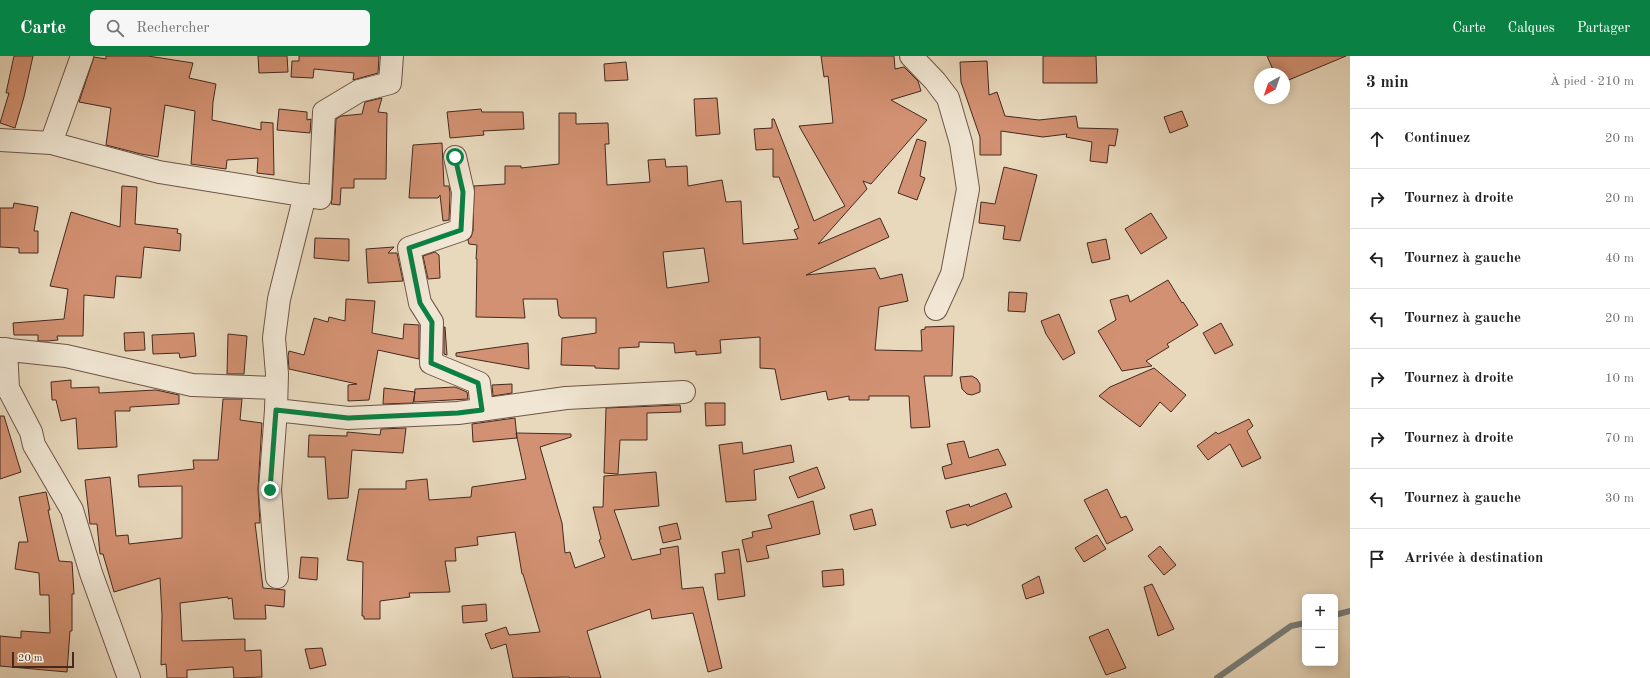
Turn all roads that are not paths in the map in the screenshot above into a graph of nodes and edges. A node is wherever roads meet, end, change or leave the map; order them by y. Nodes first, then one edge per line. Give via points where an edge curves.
1 (82, 56) edge
2 (392, 56) edge
3 (911, 56) edge
4 (0, 140) edge
5 (51, 143) junction
6 (455, 157) dead end
7 (305, 195) junction
8 (936, 309) dead end
9 (3, 349) edge
10 (276, 388) junction
11 (684, 392) dead end
12 (276, 410) junction
13 (482, 410) junction
14 (277, 577) dead end
15 (129, 678) edge

1 - 5 street
2 - 7 street via 390,83 359,91 324,112 320,198
3 - 8 street via 948,98 961,142 968,189 952,274
4 - 5 street
5 - 7 street via 159,172
6 - 13 street via 463,192 461,230 409,248 420,303 432,322 431,363 478,383
7 - 10 street via 279,299 274,338
9 - 10 street via 66,356 192,385
9 - 15 street via 8,388 31,432 34,445 72,510 91,573
10 - 12 street
11 - 13 street via 566,398
12 - 13 street via 348,418
12 - 14 street via 270,490

